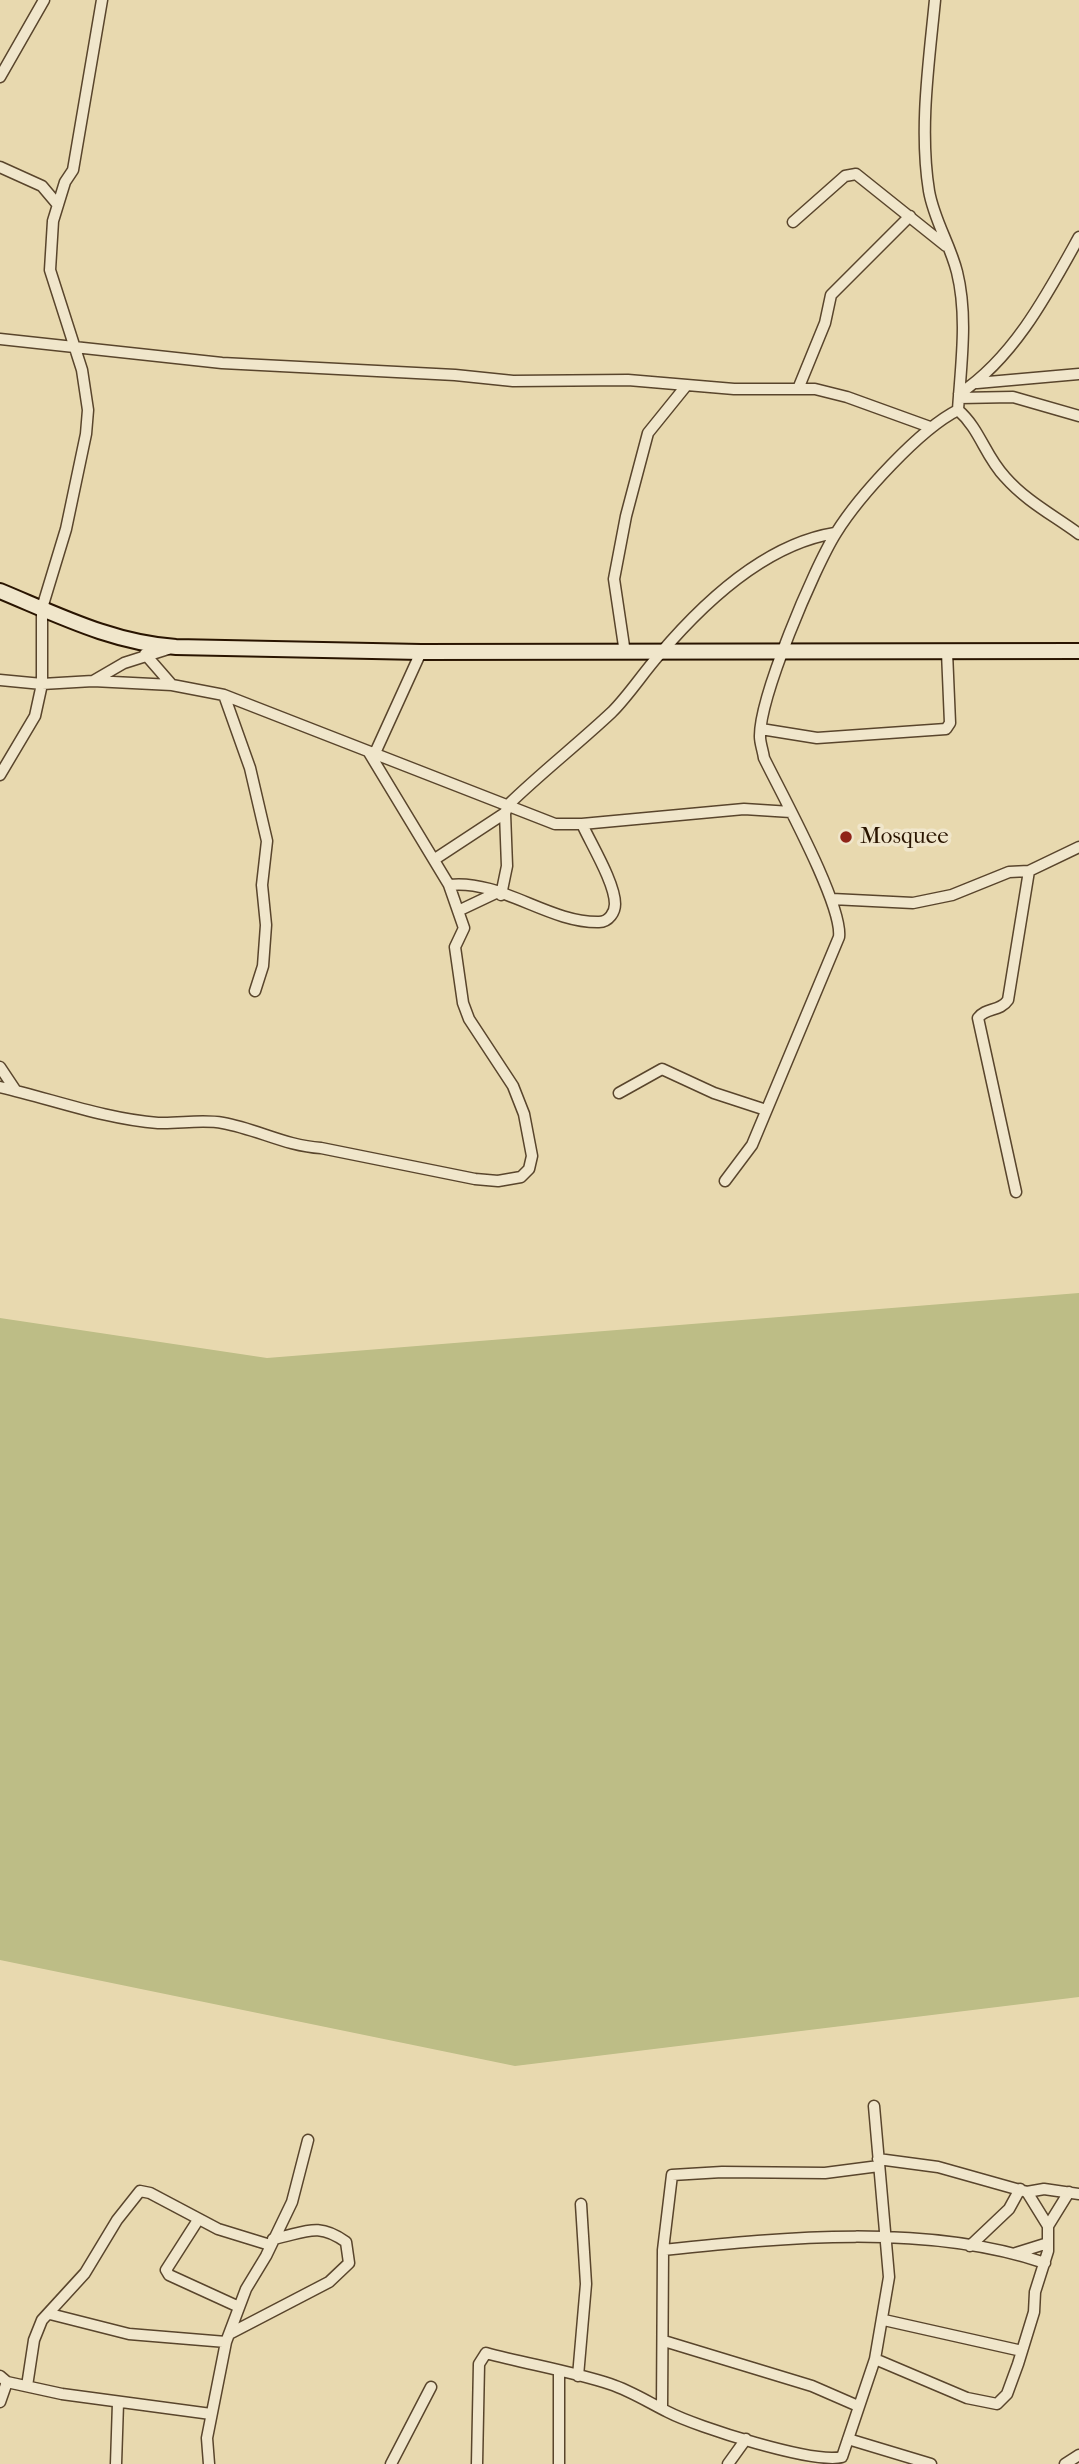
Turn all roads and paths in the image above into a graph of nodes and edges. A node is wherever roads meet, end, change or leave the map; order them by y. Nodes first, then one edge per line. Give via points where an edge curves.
1 (44, 0) edge
2 (102, 0) edge
3 (935, 0) edge
4 (0, 77) edge
5 (0, 167) edge
6 (58, 205) junction
7 (909, 216) junction
8 (793, 222) dead end
9 (1079, 237) edge
10 (946, 247) junction
11 (0, 339) edge
12 (75, 348) junction
13 (1079, 374) edge
14 (976, 383) junction
15 (686, 386) junction
16 (798, 390) junction
17 (959, 396) junction
18 (958, 410) junction
19 (1079, 416) edge
20 (930, 427) junction
21 (835, 533) junction
22 (1079, 534) edge
23 (0, 591) edge
24 (43, 608) junction
25 (176, 647) junction
26 (1079, 651) edge
27 (421, 652) junction
28 (947, 652) junction
29 (625, 653) junction
30 (661, 653) junction
31 (784, 653) junction
32 (145, 654) junction
33 (0, 680) edge
34 (93, 681) junction
35 (43, 684) junction
36 (172, 685) junction
37 (224, 695) junction
38 (761, 729) junction
39 (371, 752) junction
40 (0, 775) edge
41 (507, 809) junction
42 (791, 812) junction
43 (582, 824) junction
44 (1079, 847) edge
45 (435, 859) junction
46 (1029, 871) junction
47 (450, 885) junction
48 (499, 894) junction
49 (832, 899) junction
50 (458, 911) junction
51 (256, 991) dead end
52 (0, 1067) edge
53 (0, 1087) edge
54 (16, 1091) junction
55 (619, 1093) dead end
56 (766, 1110) junction
57 (725, 1181) dead end
58 (1016, 1192) dead end
59 (874, 2105) dead end
60 (308, 2140) dead end
61 (878, 2163) junction
62 (1023, 2190) junction
63 (1074, 2193) edge
64 (581, 2204) dead end
65 (198, 2220) junction
66 (1048, 2226) junction
67 (886, 2236) junction
68 (272, 2242) junction
69 (1048, 2243) junction
70 (970, 2246) junction
71 (663, 2250) junction
72 (1016, 2253) junction
73 (1045, 2263) junction
74 (239, 2306) junction
75 (50, 2314) junction
76 (884, 2320) junction
77 (228, 2337) junction
78 (664, 2341) junction
79 (1022, 2351) junction
80 (875, 2359) junction
81 (559, 2372) junction
82 (578, 2376) junction
83 (4, 2379) edge
84 (27, 2386) junction
85 (430, 2387) dead end
86 (0, 2402) edge
87 (118, 2403) junction
88 (858, 2406) junction
89 (662, 2409) junction
90 (211, 2414) junction
91 (746, 2439) junction
92 (848, 2439) junction
93 (1079, 2455) edge
94 (837, 2461) edge
95 (116, 2464) edge
96 (209, 2464) edge
97 (391, 2464) edge
98 (477, 2464) edge
99 (559, 2464) edge
100 (728, 2464) edge
101 (931, 2464) edge
102 (1065, 2464) edge

1 - 4 street
2 - 6 street via 73,170
3 - 10 street via 925,107 927,162 929,190
5 - 6 street via 42,186
6 - 12 street via 50,270
7 - 8 street via 852,173
7 - 10 street
7 - 16 street via 831,295 825,323
9 - 14 street via 1030,319
10 - 17 street via 957,271 963,322
11 - 12 street
12 - 15 street via 222,363 513,382 628,380
12 - 24 street via 88,410 86,434
13 - 14 street
14 - 17 street
15 - 16 street
15 - 29 street via 648,433 626,516 614,579
16 - 20 street via 831,392
17 - 18 street
17 - 19 street via 1013,397
18 - 20 street
18 - 22 street via 972,422 1004,477 1034,506
20 - 21 street
21 - 30 street via 790,546 760,565 720,595
21 - 31 street
23 - 24 street
24 - 25 street via 115,637
24 - 35 street
25 - 27 street
25 - 32 street
26 - 28 street
27 - 29 street
27 - 39 street
28 - 31 street
28 - 38 street via 950,723 946,729 817,738
29 - 30 street
30 - 31 street
30 - 41 street via 614,710
31 - 38 street
32 - 34 street
32 - 36 street
33 - 35 street
34 - 35 street
34 - 36 street
35 - 40 street via 35,716
36 - 37 street
37 - 39 street
37 - 51 street via 250,768 267,841 262,885 266,925 263,966
38 - 42 street via 764,758
39 - 41 street
39 - 45 street
41 - 43 street via 555,824
41 - 45 street
41 - 48 street via 506,866
42 - 43 street via 744,809
42 - 49 street
43 - 48 street via 613,892 614,911 608,919 601,922 558,914
44 - 46 street
45 - 47 street
46 - 49 street via 1009,872 952,895 913,903
46 - 58 street via 1008,1000 978,1018
47 - 48 street via 468,884
47 - 50 street
48 - 50 street
49 - 56 street via 839,937
50 - 54 street via 463,933 455,953 463,1003 513,1086 524,1114 532,1156 521,1177 498,1181 464,1177 301,1147 219,1122 158,1123
52 - 54 street
53 - 54 street
55 - 56 street via 662,1069
56 - 57 street via 752,1145
59 - 61 street
60 - 68 street via 292,2202
61 - 62 street via 938,2167
61 - 67 street
61 - 71 street via 825,2173 675,2173 668,2193
62 - 63 street
62 - 66 street
62 - 70 street
63 - 66 street
64 - 82 street via 586,2284
65 - 68 street
65 - 74 street via 166,2270
65 - 75 street via 140,2191 85,2273
66 - 69 street
67 - 70 street
67 - 71 street via 778,2239
67 - 76 street via 889,2277
68 - 74 street
68 - 77 street via 316,2227 331,2231 346,2242 349,2263 329,2282
69 - 72 street
69 - 73 street
70 - 72 street
71 - 78 street
72 - 73 street
73 - 79 street
74 - 77 street
75 - 77 street via 130,2334
75 - 84 street via 42,2320 34,2340
76 - 79 street
76 - 80 street
77 - 90 street
78 - 88 street via 812,2386
78 - 89 street
79 - 80 street via 1007,2394 997,2404 967,2398
80 - 88 street
81 - 82 street
81 - 98 street via 486,2353 483,2356 479,2364
81 - 99 street
82 - 89 street via 638,2395
83 - 84 street
83 - 86 street
84 - 87 street
85 - 97 street
87 - 90 street
87 - 95 street
88 - 92 street
89 - 91 street
90 - 96 street via 206,2438
91 - 94 street
91 - 100 street
92 - 94 street via 846,2452
92 - 101 street
93 - 102 street

